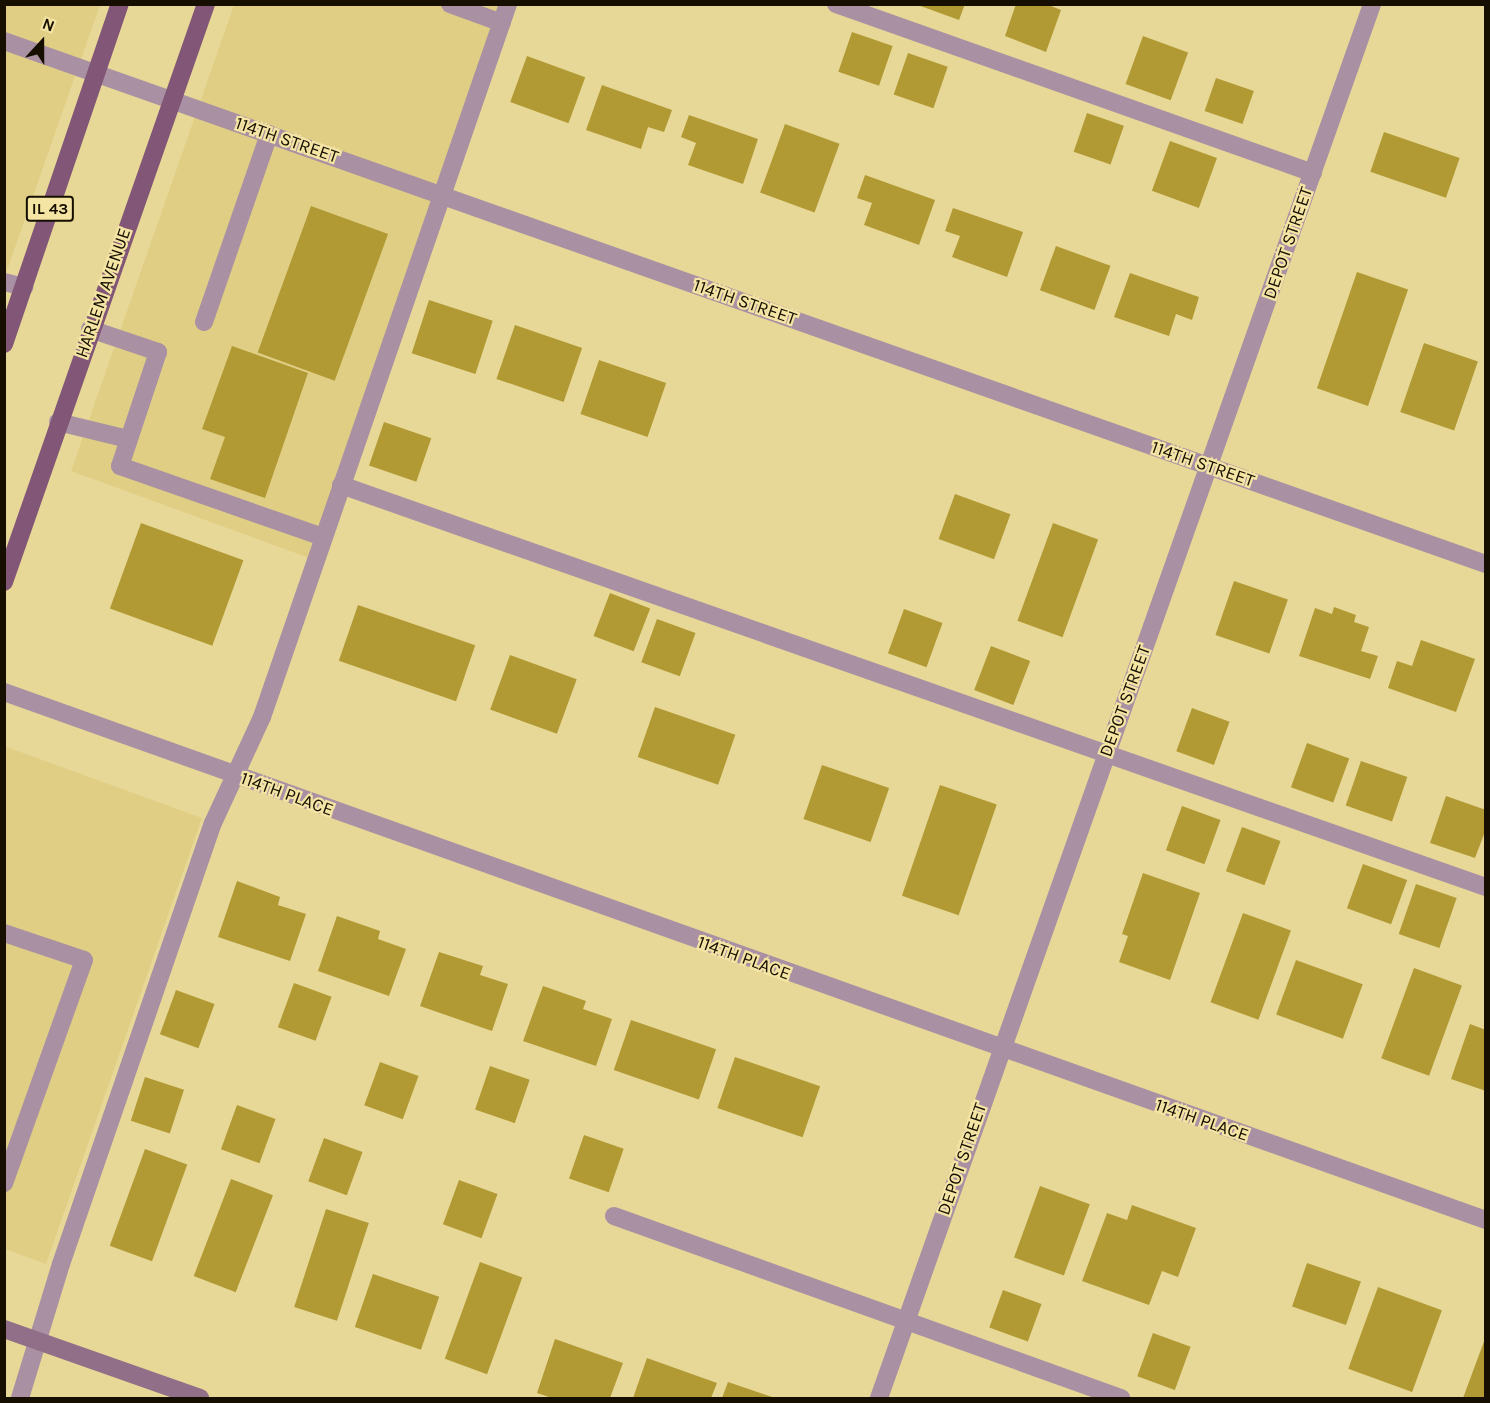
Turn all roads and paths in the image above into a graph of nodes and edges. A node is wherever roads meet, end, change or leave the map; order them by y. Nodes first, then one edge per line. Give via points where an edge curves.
1 (120, 4) edge
2 (206, 4) edge
3 (450, 4) edge
4 (508, 4) edge
5 (836, 4) edge
6 (1372, 4) edge
7 (502, 23) junction
8 (4, 41) edge
9 (96, 74) junction
10 (171, 100) junction
11 (269, 134) junction
12 (1313, 173) junction
13 (442, 195) junction
14 (4, 282) edge
15 (24, 287) junction
16 (204, 322) dead end
17 (90, 329) junction
18 (4, 344) edge
19 (58, 422) junction
20 (128, 439) junction
21 (1209, 466) junction
22 (341, 485) junction
23 (322, 537) junction
24 (1485, 564) edge
25 (4, 582) edge
26 (4, 692) edge
27 (1106, 754) junction
28 (233, 776) junction
29 (1485, 887) edge
30 (4, 933) edge
31 (1001, 1049) junction
32 (4, 1183) edge
33 (614, 1216) dead end
34 (1485, 1220) edge
35 (906, 1323) junction
36 (4, 1329) edge
37 (40, 1341) junction
38 (20, 1398) edge
39 (200, 1398) edge
40 (879, 1398) edge
41 (1122, 1398) edge

1 - 9 main road, IL 43
2 - 10 main road, HARLEM AVENUE
3 - 7 street
4 - 7 street
5 - 12 street
6 - 12 street, DEPOT STREET
7 - 13 street
8 - 9 street, 114TH STREET
9 - 10 street, 114TH STREET
9 - 15 main road, IL 43
10 - 11 street, 114TH STREET
10 - 17 main road, HARLEM AVENUE
11 - 13 street, 114TH STREET
11 - 16 street
12 - 21 street, DEPOT STREET
13 - 21 street, 114TH STREET
13 - 22 street
14 - 15 street
15 - 18 main road, IL 43
17 - 19 main road, HARLEM AVENUE
17 - 20 street via 158,352
19 - 20 street
19 - 25 main road, HARLEM AVENUE
20 - 23 street via 120,465
21 - 24 street, 114TH STREET
21 - 27 street, DEPOT STREET
22 - 23 street
22 - 27 street
23 - 28 street via 262,717
26 - 28 street, 114TH PLACE
27 - 29 street
27 - 31 street, DEPOT STREET
28 - 31 street, 114TH PLACE
28 - 37 street via 213,823 61,1264
30 - 32 street via 84,960
31 - 34 street, 114TH PLACE
31 - 35 street, DEPOT STREET
33 - 35 street
35 - 40 street, DEPOT STREET
35 - 41 street
36 - 37 street
37 - 38 street
37 - 39 street

